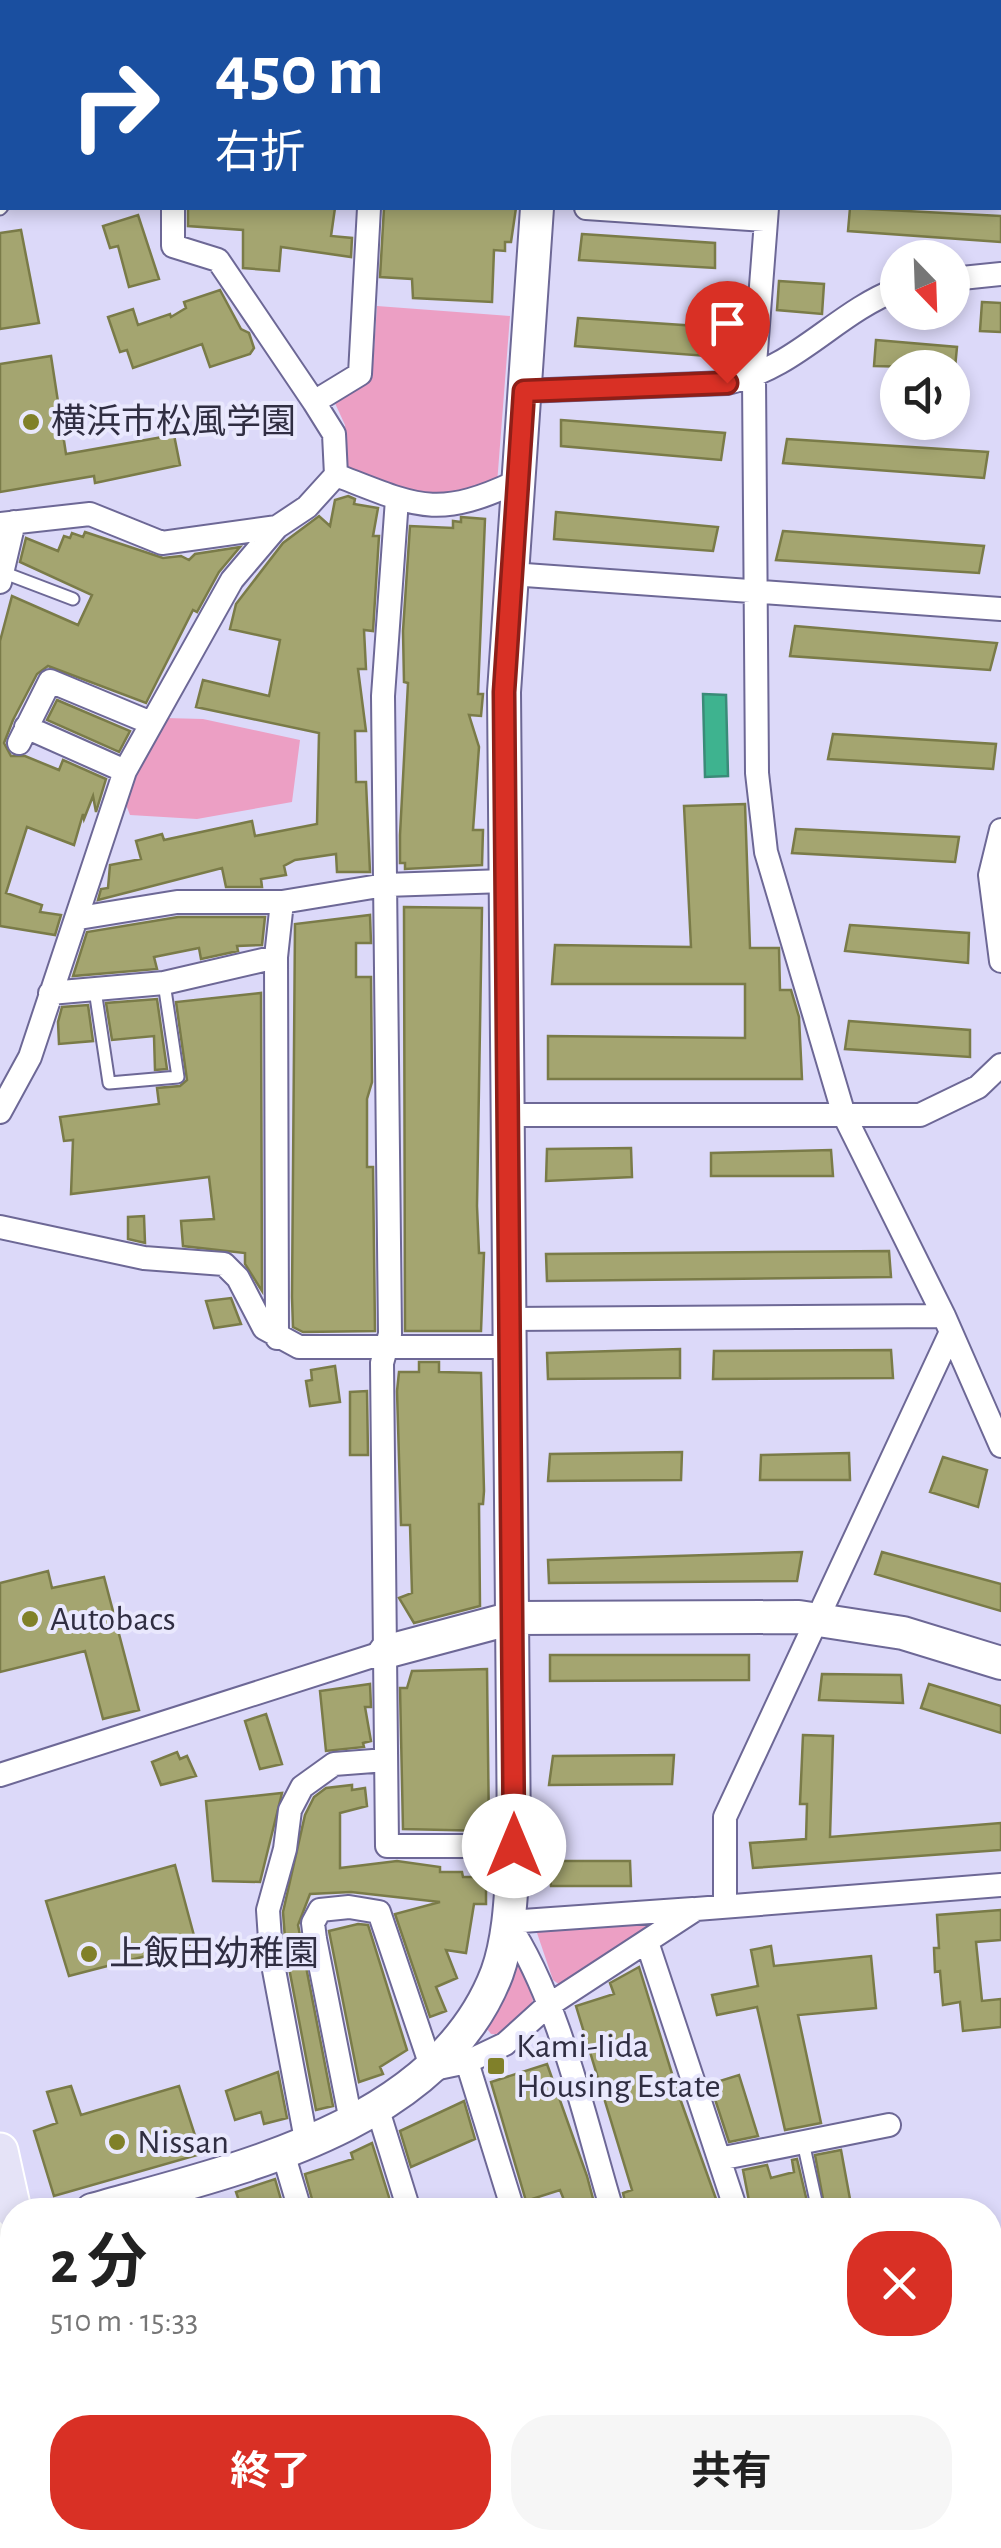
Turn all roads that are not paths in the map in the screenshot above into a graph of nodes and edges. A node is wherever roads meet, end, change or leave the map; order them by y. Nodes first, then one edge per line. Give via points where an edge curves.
1 (173, 210) edge
2 (369, 210) edge
3 (537, 210) edge
4 (646, 210) edge
5 (766, 214) edge
6 (1001, 274) edge
7 (970, 277) edge
8 (880, 300) edge
9 (754, 377) junction
10 (524, 391) junction
11 (314, 402) junction
12 (336, 475) junction
13 (518, 481) junction
14 (397, 499) junction
15 (7, 523) edge
16 (277, 527) junction
17 (510, 574) junction
18 (1, 577) edge
19 (756, 592) junction
20 (73, 599) dead end
21 (1001, 609) edge
22 (150, 723) junction
23 (124, 771) junction
24 (1001, 830) edge
25 (504, 881) junction
26 (384, 885) junction
27 (282, 902) junction
28 (79, 918) junction
29 (276, 957) junction
30 (1001, 960) edge
31 (164, 983) junction
32 (94, 990) junction
33 (50, 993) junction
34 (1001, 1065) edge
35 (0, 1112) edge
36 (844, 1114) junction
37 (506, 1115) junction
38 (0, 1227) edge
39 (948, 1324) junction
40 (509, 1333) junction
41 (278, 1338) junction
42 (385, 1348) junction
43 (1001, 1446) edge
44 (512, 1618) junction
45 (814, 1618) junction
46 (385, 1652) junction
47 (1001, 1663) edge
48 (386, 1760) junction
49 (0, 1775) edge
50 (514, 1846) junction
51 (1001, 1885) edge
52 (725, 1906) junction
53 (696, 1909) junction
54 (507, 1922) junction
55 (647, 1942) junction
56 (546, 2006) junction
57 (466, 2062) junction
58 (429, 2068) junction
59 (364, 2114) junction
60 (889, 2125) dead end
61 (803, 2142) junction
62 (295, 2149) junction
63 (0, 2152) edge
64 (719, 2160) junction
65 (10, 2198) edge
66 (132, 2198) edge
67 (299, 2198) edge
68 (403, 2198) edge
69 (508, 2198) edge
70 (608, 2198) edge
71 (732, 2198) edge
72 (815, 2198) edge

1 - 11 street via 173,246 218,260
2 - 11 street via 360,374
3 - 10 street
4 - 5 street
5 - 9 street
6 - 7 street
8 - 9 street
9 - 10 street
9 - 19 street
10 - 13 street
11 - 12 street via 334,434
12 - 14 street
12 - 16 street
13 - 14 street via 458,506
13 - 17 street
14 - 26 street via 383,696
15 - 16 street via 90,514 162,542
15 - 18 street
16 - 22 street via 232,580
17 - 19 street
17 - 25 street
18 - 20 lane
19 - 21 street
19 - 36 street via 757,773 766,852
22 - 23 street
22 - 23 street via 50,681 23,735
23 - 28 street
24 - 30 street via 990,875
25 - 26 street
25 - 37 street
26 - 27 street
26 - 42 street via 390,1334
27 - 28 street via 178,902
27 - 29 street
28 - 33 street
29 - 31 street
29 - 41 street
31 - 32 street
31 - 32 lane via 178,1077 109,1083
32 - 33 street
33 - 35 street via 30,1057
34 - 36 street via 978,1087 920,1115
36 - 37 street
36 - 39 street
37 - 40 street
38 - 41 street via 144,1258 224,1264 256,1318
39 - 40 street
39 - 43 street
39 - 45 street
40 - 42 street
40 - 44 street
41 - 42 street via 299,1347
42 - 46 street
44 - 45 street
44 - 46 street
44 - 50 street
45 - 47 street via 902,1633
45 - 52 street via 725,1817
46 - 48 street
46 - 49 street
48 - 50 street via 387,1846
48 - 62 street via 334,1764 302,1787 290,1810 268,1910
50 - 54 street
51 - 52 street
52 - 53 street
53 - 54 street
53 - 55 street
54 - 56 street via 529,1957
54 - 58 street via 496,1975 482,2003
55 - 56 street
55 - 64 street
56 - 57 street via 505,2044
56 - 70 street
57 - 58 street
57 - 69 street
58 - 59 street
58 - 59 street via 379,1912 320,1910 315,1939
59 - 62 street
59 - 68 street
60 - 61 street
61 - 64 street
61 - 72 lane
62 - 66 street
62 - 67 street
63 - 65 main road
64 - 71 street

